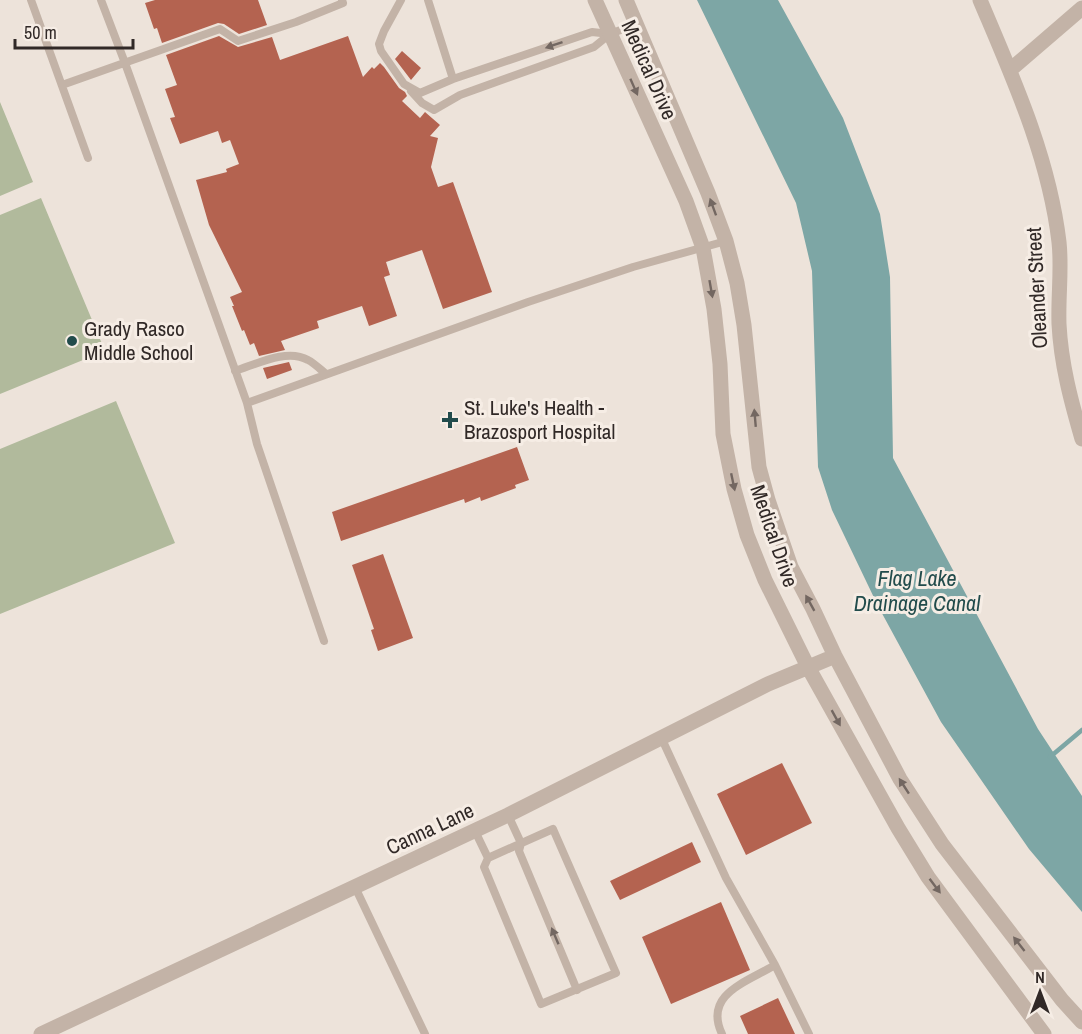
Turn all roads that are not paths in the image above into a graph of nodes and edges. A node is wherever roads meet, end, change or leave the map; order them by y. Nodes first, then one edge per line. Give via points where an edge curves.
1 (31, 0) edge
2 (101, 0) edge
3 (342, 0) edge
4 (401, 0) edge
5 (428, 0) edge
6 (595, 0) edge
7 (626, 0) edge
8 (980, 0) edge
9 (1082, 8) edge
10 (636, 24) junction
11 (610, 34) junction
12 (125, 63) junction
13 (1010, 70) junction
14 (453, 79) junction
15 (404, 84) junction
16 (62, 85) junction
17 (88, 158) dead end
18 (726, 241) junction
19 (703, 248) junction
20 (235, 371) junction
21 (326, 374) junction
22 (247, 403) junction
23 (1082, 439) edge
24 (324, 641) dead end
25 (835, 656) junction
26 (808, 667) junction
27 (661, 737) junction
28 (508, 815) junction
29 (475, 831) junction
30 (521, 843) junction
31 (488, 858) junction
32 (355, 887) junction
33 (775, 965) junction
34 (577, 990) junction
35 (1082, 1022) edge
36 (41, 1034) edge
37 (425, 1034) edge
38 (722, 1034) edge
39 (809, 1034) edge
40 (1044, 1034) edge

1 - 16 lane
2 - 12 lane
3 - 12 lane via 343,3 296,22 238,41 220,30
4 - 15 lane via 379,44
5 - 14 lane
6 - 11 street, Medical Drive
7 - 10 street, Medical Drive
8 - 13 street, Oleander Street
9 - 13 street
10 - 11 lane
18 -> 10 street, Medical Drive
11 -> 14 lane via 591,32
11 - 15 lane via 594,47 460,95 434,110
11 -> 19 street, Medical Drive via 686,201
12 - 16 lane
12 - 20 lane
13 - 23 street, Oleander Street via 1038,147 1052,202 1061,270 1059,321 1063,367
14 - 15 lane via 420,93
16 - 17 lane
18 - 19 lane
25 -> 18 street, Medical Drive via 791,567 759,467 744,325
19 - 21 lane via 567,289
19 -> 26 street, Medical Drive via 720,364 723,434 734,489 765,580
20 - 21 lane via 296,355
20 - 22 lane
21 - 22 lane
22 - 24 lane via 257,444
25 - 26 street, Canna Lane
35 -> 25 street, Medical Drive via 942,844 900,779
26 - 27 street, Canna Lane
26 -> 40 street, Medical Drive via 928,877
27 - 28 street, Canna Lane
27 - 33 lane via 726,878
28 - 29 street, Canna Lane
28 - 30 lane
29 - 31 lane
29 - 32 street, Canna Lane
30 - 31 lane
34 -> 30 lane via 519,850
30 - 34 lane via 553,830 616,973
31 - 34 lane via 484,867 542,1004
32 - 36 street, Canna Lane
32 - 37 lane
33 - 38 lane via 724,996 716,1015
33 - 39 lane

